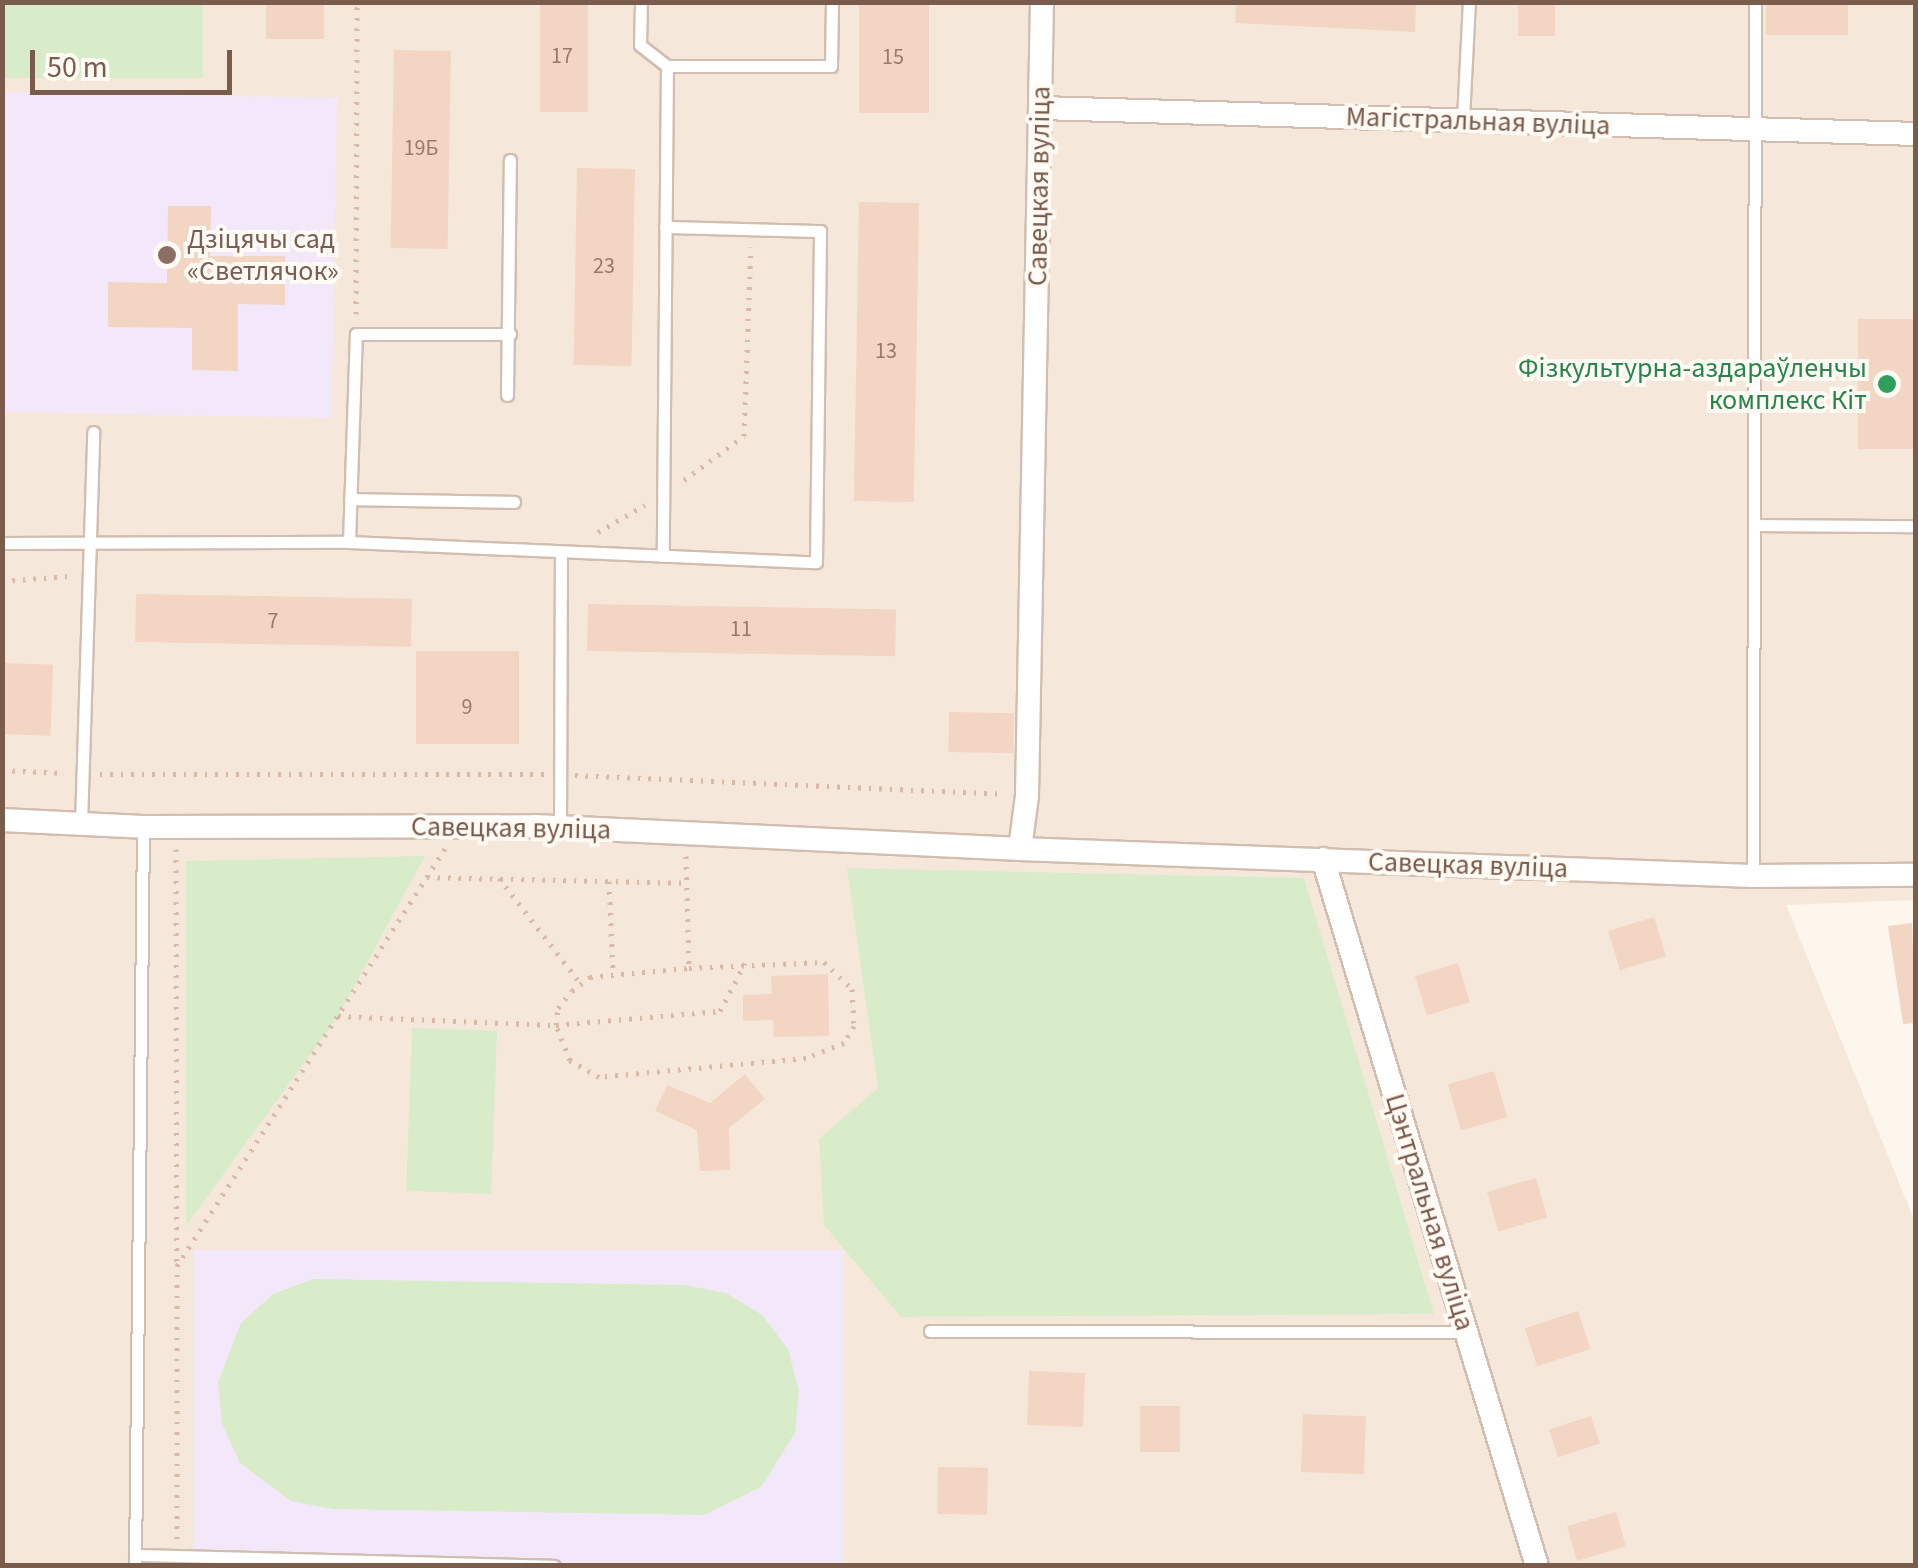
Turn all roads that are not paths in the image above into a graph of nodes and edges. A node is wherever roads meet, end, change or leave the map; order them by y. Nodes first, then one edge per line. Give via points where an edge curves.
1 (641, 2) edge
2 (832, 2) edge
3 (1042, 2) edge
4 (1469, 2) edge
5 (1755, 2) edge
6 (667, 66) junction
7 (1041, 108) junction
8 (1463, 118) junction
9 (1756, 134) junction
10 (1916, 134) edge
11 (510, 160) dead end
12 (666, 227) junction
13 (510, 334) junction
14 (507, 395) dead end
15 (93, 432) dead end
16 (350, 499) junction
17 (514, 502) dead end
18 (1756, 525) junction
19 (1916, 526) edge
20 (89, 541) junction
21 (2, 542) edge
22 (349, 542) junction
23 (562, 553) junction
24 (662, 556) junction
25 (2, 820) edge
26 (81, 824) junction
27 (143, 827) junction
28 (560, 827) junction
29 (1020, 850) junction
30 (1323, 859) junction
31 (1916, 875) edge
32 (1753, 876) junction
33 (930, 1330) dead end
34 (1466, 1332) junction
35 (135, 1560) edge
36 (251, 1561) edge
37 (554, 1566) edge
38 (1537, 1566) edge

1 - 6 lane via 640,44
2 - 6 lane via 831,66
3 - 7 street, Савецкая вуліца
4 - 8 lane
5 - 9 lane
6 - 12 lane
7 - 8 street, Магістральная вуліца
7 - 29 street, Савецкая вуліца
8 - 9 street, Магістральная вуліца
9 - 10 street, Магістральная вуліца
9 - 18 lane
11 - 13 lane
12 - 24 lane
12 - 24 lane via 820,231 816,562
13 - 14 lane
13 - 16 lane via 356,334
15 - 20 lane
16 - 17 lane
16 - 22 lane
18 - 19 lane
18 - 32 lane
20 - 21 lane
20 - 22 lane
20 - 26 lane
22 - 23 lane
23 - 24 lane
23 - 28 lane
25 - 26 street, Савецкая вуліца
26 - 27 street, Савецкая вуліца
27 - 28 street, Савецкая вуліца
27 - 35 lane
28 - 29 street, Савецкая вуліца
29 - 30 street, Савецкая вуліца
30 - 32 street, Савецкая вуліца
30 - 34 street, Цэнтральная вуліца
31 - 32 street, Савецкая вуліца
33 - 34 lane
34 - 38 street, Цэнтральная вуліца
35 - 36 lane
36 - 37 lane

